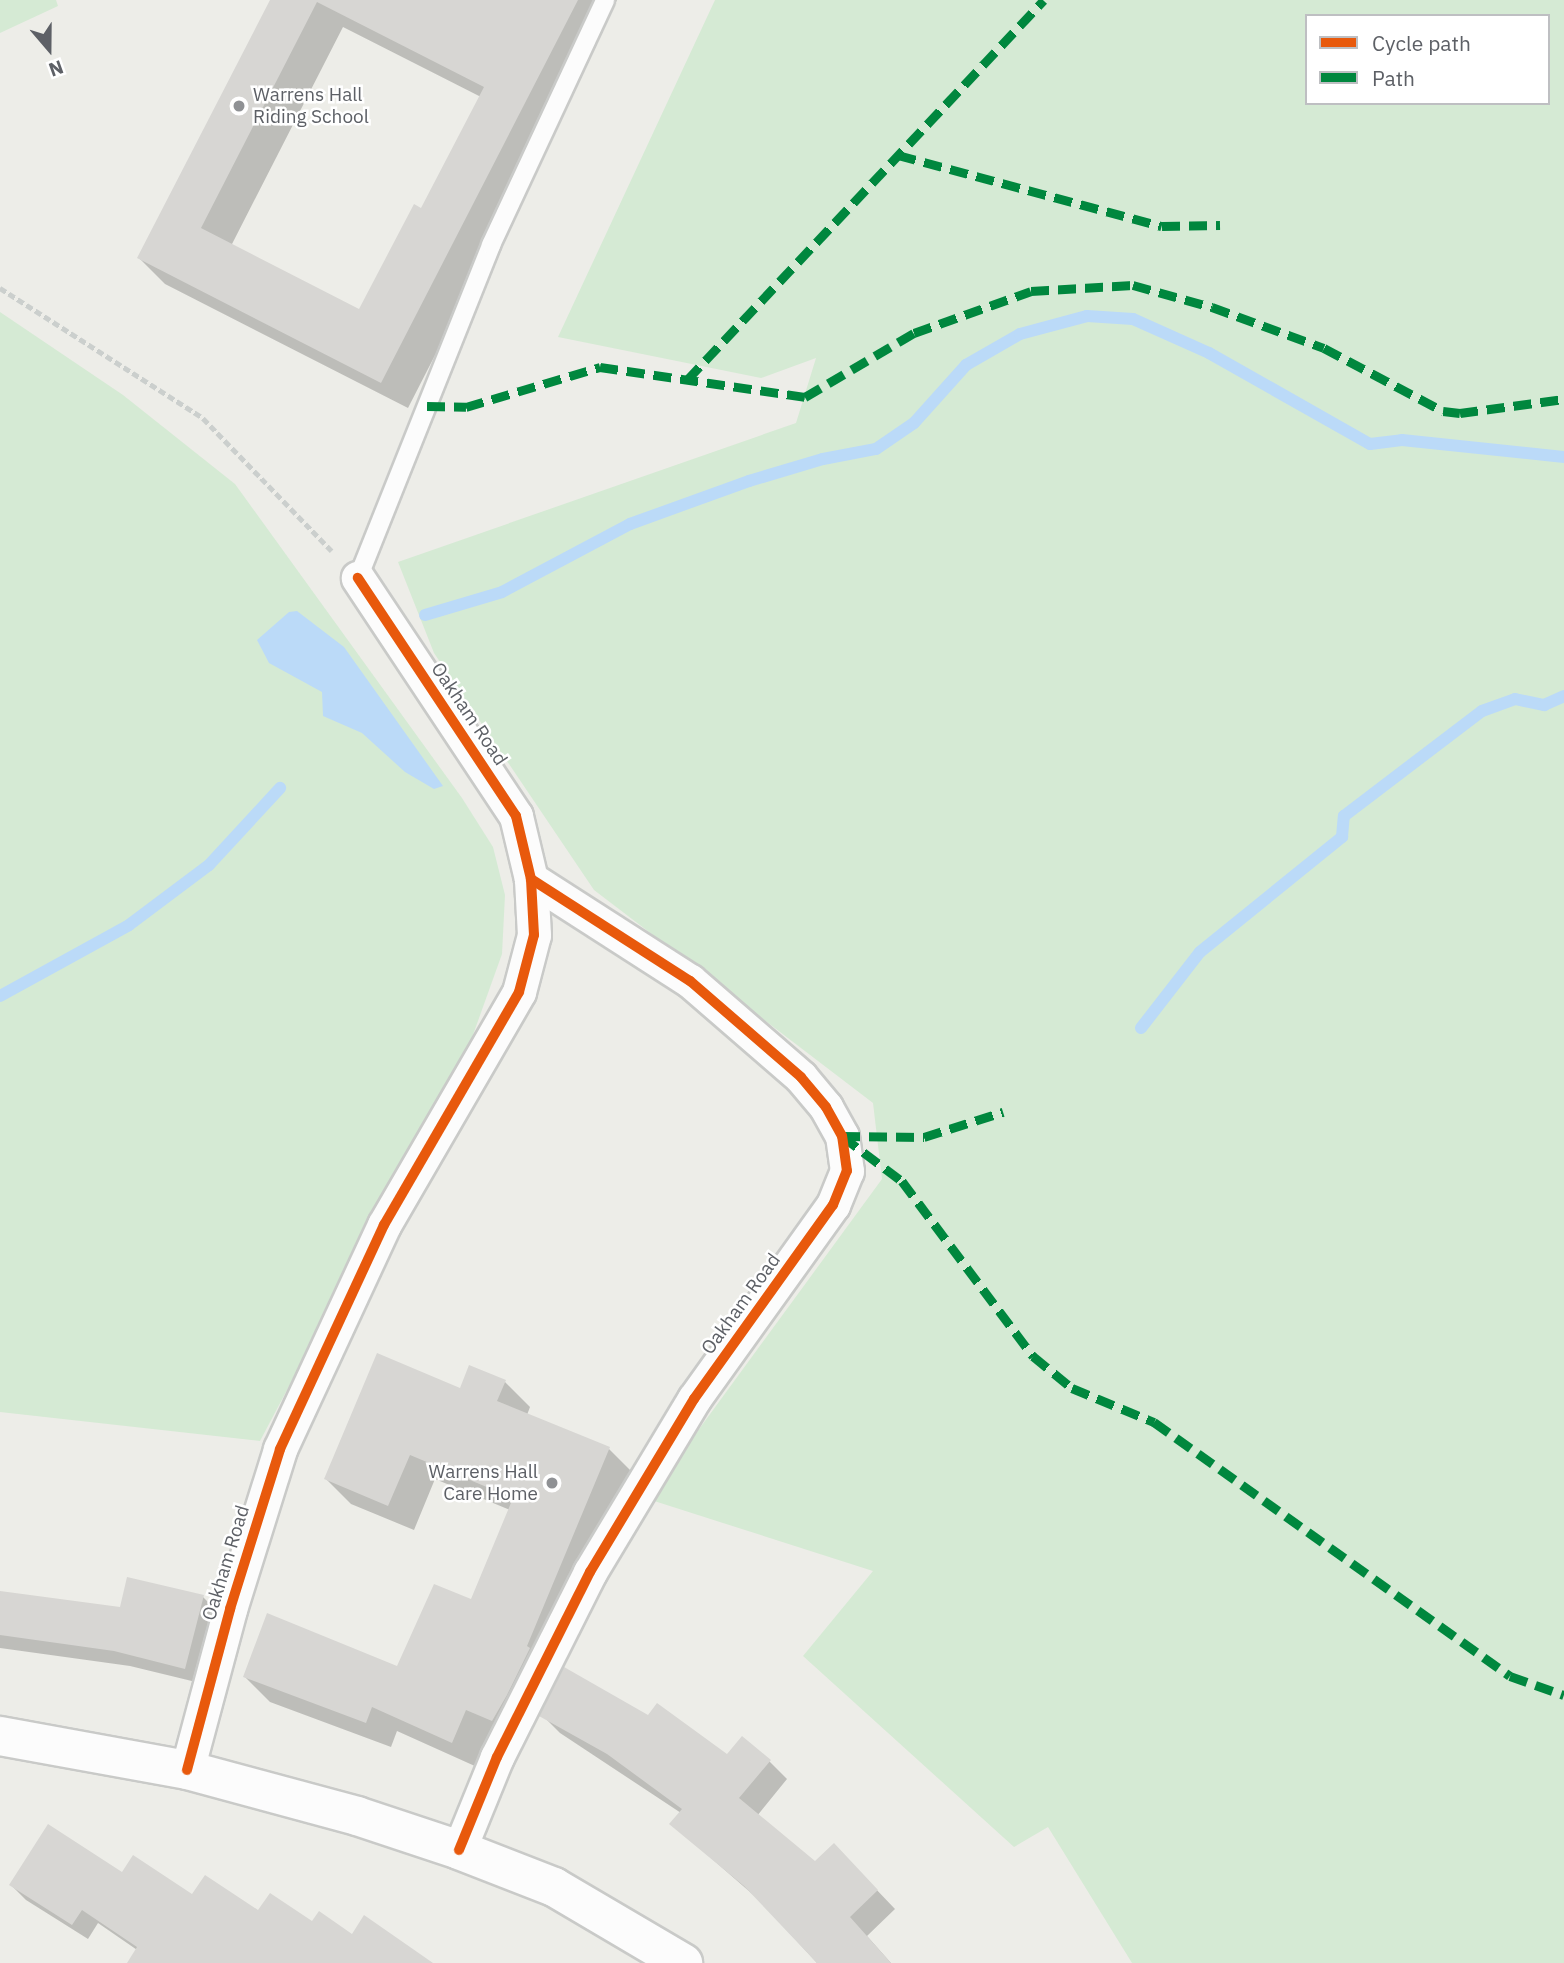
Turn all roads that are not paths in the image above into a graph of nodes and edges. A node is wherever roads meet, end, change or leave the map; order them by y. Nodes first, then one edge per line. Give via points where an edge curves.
1 (605, 0) edge
2 (358, 578) joint
3 (531, 879) junction
4 (0, 1736) edge
5 (187, 1770) junction
6 (459, 1850) junction
7 (683, 1963) edge

1 - 2 lane via 491,245
2 - 3 street, Oakham Road via 516,816
3 - 5 street, Oakham Road via 534,934 519,992 384,1224 280,1449 230,1609
3 - 6 street, Oakham Road via 690,982 801,1077 842,1136 847,1171 833,1205 694,1399 590,1572 497,1757
4 - 5 street
5 - 6 street via 358,1816
6 - 7 street via 554,1887

